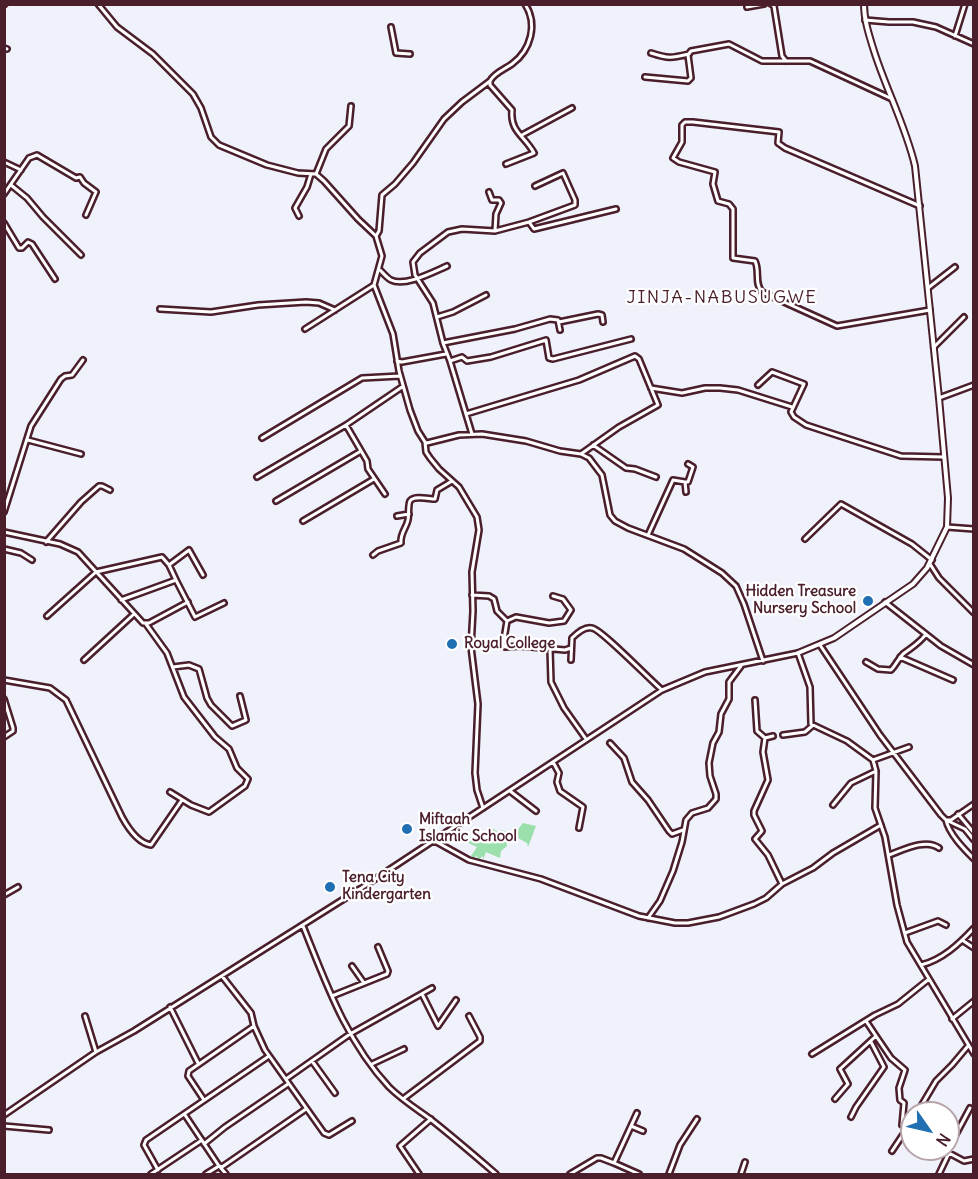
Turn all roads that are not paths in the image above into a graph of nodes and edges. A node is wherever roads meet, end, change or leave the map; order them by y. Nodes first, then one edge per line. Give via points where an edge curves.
1 (98, 4) edge
2 (525, 4) edge
3 (765, 4) edge
4 (771, 4) edge
5 (864, 4) edge
6 (965, 4) edge
7 (747, 7) dead end
8 (865, 20) junction
9 (391, 27) dead end
10 (955, 36) junction
11 (974, 44) edge
12 (651, 53) dead end
13 (410, 54) dead end
14 (689, 54) junction
15 (786, 61) junction
16 (645, 78) dead end
17 (490, 81) junction
18 (891, 98) junction
19 (351, 106) dead end
20 (572, 108) dead end
21 (522, 135) junction
22 (4, 162) edge
23 (506, 164) dead end
24 (21, 170) junction
25 (313, 174) junction
26 (11, 185) junction
27 (536, 186) dead end
28 (489, 192) dead end
29 (4, 194) edge
30 (920, 206) junction
31 (616, 209) dead end
32 (86, 215) dead end
33 (299, 216) dead end
34 (529, 222) junction
35 (4, 223) edge
36 (495, 231) junction
37 (376, 236) junction
38 (81, 255) dead end
39 (447, 267) dead end
40 (955, 267) dead end
41 (380, 270) junction
42 (417, 278) junction
43 (55, 279) dead end
44 (374, 285) junction
45 (928, 288) junction
46 (486, 295) dead end
47 (160, 309) dead end
48 (335, 310) junction
49 (930, 310) junction
50 (437, 317) junction
51 (964, 318) dead end
52 (559, 322) junction
53 (603, 322) dead end
54 (305, 329) dead end
55 (560, 330) dead end
56 (631, 339) dead end
57 (443, 343) junction
58 (934, 347) junction
59 (446, 354) junction
60 (83, 360) dead end
61 (397, 361) junction
62 (450, 361) junction
63 (400, 376) junction
64 (758, 385) dead end
65 (974, 386) edge
66 (402, 387) junction
67 (651, 388) junction
68 (939, 398) junction
69 (793, 407) junction
70 (466, 414) junction
71 (346, 425) junction
72 (472, 434) junction
73 (262, 438) dead end
74 (27, 439) junction
75 (425, 442) junction
76 (592, 445) junction
77 (361, 451) junction
78 (81, 454) dead end
79 (581, 454) junction
80 (944, 458) junction
81 (688, 464) dead end
82 (257, 477) dead end
83 (656, 477) dead end
84 (374, 479) junction
85 (453, 481) junction
86 (685, 482) junction
87 (110, 490) dead end
88 (686, 492) dead end
89 (385, 494) dead end
90 (276, 501) dead end
91 (4, 512) edge
92 (409, 514) junction
93 (397, 516) dead end
94 (303, 521) dead end
95 (947, 527) junction
96 (974, 529) edge
97 (4, 532) edge
98 (648, 536) junction
99 (805, 539) dead end
100 (46, 542) junction
101 (4, 549) edge
102 (373, 555) dead end
103 (32, 560) dead end
104 (931, 562) junction
105 (169, 565) junction
106 (96, 572) junction
107 (203, 575) dead end
108 (176, 580) junction
109 (472, 595) junction
110 (553, 596) dead end
111 (121, 600) junction
112 (188, 602) junction
113 (885, 602) junction
114 (224, 603) dead end
115 (974, 613) edge
116 (134, 614) junction
117 (47, 616) dead end
118 (507, 621) junction
119 (146, 624) junction
120 (926, 634) junction
121 (820, 645) junction
122 (572, 648) junction
123 (550, 649) junction
124 (798, 653) junction
125 (900, 657) junction
126 (84, 660) dead end
127 (571, 660) dead end
128 (763, 661) junction
129 (866, 662) dead end
130 (742, 665) junction
131 (974, 665) edge
132 (173, 667) junction
133 (4, 680) edge
134 (953, 680) dead end
135 (662, 690) junction
136 (240, 696) dead end
137 (4, 699) edge
138 (755, 699) dead end
139 (812, 726) junction
140 (783, 735) dead end
141 (773, 736) dead end
142 (4, 737) edge
143 (765, 738) junction
144 (586, 740) junction
145 (610, 743) dead end
146 (909, 747) dead end
147 (894, 752) junction
148 (873, 760) junction
149 (553, 762) junction
150 (876, 771) junction
151 (510, 791) junction
152 (170, 792) dead end
153 (182, 800) junction
154 (834, 804) dead end
155 (974, 804) edge
156 (483, 808) junction
157 (536, 811) dead end
158 (958, 814) junction
159 (946, 820) junction
160 (881, 825) junction
161 (579, 828) dead end
162 (683, 830) junction
163 (974, 833) edge
164 (433, 840) junction
165 (974, 840) edge
166 (939, 848) dead end
167 (889, 855) junction
168 (974, 859) edge
169 (782, 884) junction
170 (18, 887) dead end
171 (4, 894) edge
172 (648, 918) junction
173 (946, 925) dead end
174 (303, 926) junction
175 (974, 928) edge
176 (905, 933) junction
177 (962, 940) junction
178 (378, 947) dead end
179 (974, 948) edge
180 (921, 965) junction
181 (352, 966) dead end
182 (222, 976) junction
183 (929, 979) junction
184 (364, 983) junction
185 (432, 988) dead end
186 (422, 994) junction
187 (332, 996) junction
188 (456, 1000) dead end
189 (974, 1001) edge
190 (170, 1007) junction
191 (469, 1016) dead end
192 (85, 1017) dead end
193 (952, 1019) junction
194 (866, 1021) junction
195 (254, 1026) junction
196 (350, 1035) junction
197 (876, 1036) junction
198 (872, 1042) junction
199 (968, 1046) junction
200 (404, 1049) dead end
201 (96, 1052) junction
202 (974, 1053) edge
203 (812, 1054) dead end
204 (269, 1056) junction
205 (312, 1061) junction
206 (198, 1063) junction
207 (372, 1064) junction
208 (286, 1079) junction
209 (289, 1084) junction
210 (335, 1093) dead end
211 (403, 1099) junction
212 (835, 1099) dead end
213 (204, 1100) junction
214 (901, 1101) edge
215 (924, 1101) edge
216 (306, 1108) junction
217 (970, 1108) dead end
218 (637, 1113) dead end
219 (4, 1115) edge
220 (185, 1115) junction
221 (851, 1117) dead end
222 (431, 1119) junction
223 (698, 1119) dead end
224 (352, 1122) dead end
225 (631, 1125) junction
226 (4, 1126) edge
227 (960, 1127) edge
228 (49, 1130) dead end
229 (643, 1131) dead end
230 (900, 1140) edge
231 (203, 1142) junction
232 (892, 1151) dead end
233 (974, 1160) edge
234 (745, 1162) dead end
235 (614, 1163) junction
236 (219, 1167) junction
237 (158, 1170) junction
238 (151, 1174) edge
239 (206, 1174) edge
240 (226, 1174) edge
241 (419, 1174) edge
242 (494, 1174) edge
243 (570, 1174) edge
244 (636, 1174) edge
245 (669, 1174) edge
246 (741, 1174) edge
247 (939, 1174) edge

1 - 25 street via 117,27 153,54 194,94 211,137 219,145 260,163
2 - 17 street via 532,20 528,45 517,60
3 - 7 street
4 - 15 street
5 - 8 street
6 - 10 street
8 - 10 street via 913,22
8 - 18 street
9 - 13 street via 396,52
10 - 11 street
12 - 14 street via 678,58
14 - 15 street via 729,44 762,61
14 - 16 street via 690,81
15 - 18 street via 813,62
17 - 21 street via 510,108 513,126
17 - 37 street via 444,119 413,163 382,195
18 - 30 street via 913,158
19 - 25 street via 349,126 326,149
20 - 21 street
21 - 23 street via 533,154
22 - 24 street
24 - 26 street
24 - 32 street via 37,155 80,177 97,193
25 - 33 street via 295,208
25 - 37 street
26 - 29 street
26 - 38 street
27 - 34 street via 563,173 575,205
28 - 36 street via 492,200 501,203
30 - 45 street
30 - 49 street via 785,147 778,143 779,132 693,122 682,125 682,142 674,158 715,172 713,184 718,201 732,209 733,258 755,261 762,292 837,326
31 - 34 street via 534,229
34 - 36 street
35 - 43 street via 20,248 28,242 32,244
36 - 42 street via 448,232 416,258
37 - 41 street via 382,252
39 - 42 street
40 - 45 street
41 - 42 street via 400,282
41 - 44 street
42 - 50 street
44 - 48 street
44 - 61 street via 393,334
45 - 49 street
46 - 50 street
47 - 48 street via 211,312 306,302
48 - 54 street
49 - 58 street
50 - 57 street
51 - 58 street
52 - 53 street via 598,314
52 - 55 street
52 - 57 street via 550,319
56 - 62 street via 553,359 549,358 546,340 491,357
57 - 59 street
58 - 68 street
59 - 61 street
59 - 62 street
60 - 74 street via 72,375 63,376
61 - 63 street
62 - 70 street
63 - 66 street
63 - 73 street via 362,378
64 - 69 street via 772,372 804,384
65 - 68 street
66 - 71 street
66 - 75 street
67 - 69 street via 682,393 705,387 729,389
67 - 70 street via 635,356 579,380
67 - 76 street via 656,408
68 - 80 street
69 - 80 street via 794,417 806,425 906,457
70 - 72 street
71 - 77 street
71 - 82 street
72 - 75 street
72 - 79 street
74 - 78 street
74 - 91 street
75 - 85 street via 430,458
76 - 79 street
76 - 83 street via 626,468
77 - 84 street
77 - 90 street
79 - 98 street via 602,475 612,518
80 - 95 street
81 - 86 street via 693,467
84 - 89 street
84 - 94 street
85 - 92 street via 437,490 435,499 411,500
85 - 109 street via 471,505 478,523
86 - 88 street
86 - 98 street via 673,480
87 - 100 street via 99,486
92 - 93 street
92 - 102 street via 401,543
95 - 96 street
95 - 104 street
97 - 100 street
98 - 128 street via 684,549 736,586
99 - 104 street via 841,504 912,544
100 - 106 street via 75,550
101 - 103 street
104 - 113 street via 913,584
104 - 115 street via 939,578
105 - 106 street via 162,556
105 - 107 street via 189,550
105 - 108 street
106 - 111 street
106 - 117 street
108 - 111 street
108 - 112 street
109 - 118 street via 494,599 497,611
109 - 156 street via 471,647 478,714 476,773
110 - 118 street via 563,599 571,610 564,621 516,617
111 - 116 street
112 - 114 street via 196,618
112 - 119 street
113 - 120 street
113 - 121 street
116 - 119 street
116 - 126 street
118 - 123 street via 505,647
119 - 132 street
120 - 125 street
120 - 131 street
121 - 124 street
121 - 147 street
122 - 123 street
122 - 127 street
122 - 135 street via 574,636 589,627 598,630
123 - 144 street via 551,682
124 - 128 street
124 - 139 street via 810,687
125 - 129 street via 888,671
125 - 134 street
128 - 130 street
130 - 135 street via 705,672
130 - 162 street via 729,682 729,699 721,714 709,763 716,799 706,809 690,815
132 - 136 street via 189,665 199,669 211,705 232,726 246,720
132 - 153 street via 184,697 215,737 229,748 237,768 248,779 209,812
133 - 153 street via 50,688 66,700 128,829 147,844 151,844
135 - 144 street
137 - 142 street via 13,728
138 - 143 street via 757,731
139 - 140 street via 805,732
139 - 148 street via 847,741
141 - 143 street
143 - 169 street via 763,759 768,780 754,811 762,831 754,839 768,855
144 - 149 street
145 - 162 street via 624,758 632,782 664,825 672,834
146 - 147 street
147 - 148 street
147 - 159 street
148 - 150 street
149 - 151 street
149 - 161 street via 559,773 560,791 583,807
150 - 154 street via 851,783
150 - 160 street via 875,808
151 - 156 street
151 - 157 street
152 - 153 street
155 - 158 street
156 - 164 street
158 - 159 street
158 - 163 street
159 - 165 street via 965,829
159 - 168 street
160 - 167 street
160 - 169 street
162 - 172 street via 673,872
164 - 172 street via 469,860 541,879
164 - 174 street
166 - 167 street via 932,843
167 - 176 street
169 - 172 street via 760,901 719,917 688,923
170 - 171 street
173 - 176 street via 938,921
174 - 182 street
174 - 187 street
175 - 177 street
176 - 180 street
177 - 179 street
177 - 180 street via 947,954
178 - 184 street via 388,972
180 - 183 street
181 - 184 street
182 - 190 street
182 - 195 street via 251,1013
183 - 193 street
183 - 194 street via 898,1004
184 - 187 street
185 - 186 street
186 - 188 street via 438,1026
186 - 196 street
187 - 196 street
189 - 193 street
190 - 201 street
190 - 206 street
191 - 211 street via 480,1041
192 - 201 street
193 - 199 street
194 - 197 street
194 - 203 street
195 - 204 street
195 - 206 street
196 - 205 street
196 - 207 street
197 - 198 street
197 - 214 street via 904,1070 899,1089
198 - 212 street via 840,1069 848,1084
198 - 221 street via 884,1067
199 - 202 street
199 - 215 street via 936,1081
200 - 207 street
201 - 219 street
204 - 208 street
204 - 213 street
205 - 208 street
205 - 210 street
206 - 213 street via 187,1074
207 - 211 street
208 - 209 street
209 - 216 street
209 - 231 street
211 - 222 street
213 - 220 street
216 - 224 street via 327,1135
216 - 236 street
217 - 227 street
218 - 225 street
220 - 231 street
220 - 237 street via 145,1142
222 - 241 street via 400,1146
222 - 242 street
223 - 245 street via 680,1144
225 - 229 street
225 - 235 street
226 - 228 street
230 - 232 street
231 - 236 street
231 - 237 street
233 - 247 street via 964,1161 949,1153
234 - 246 street
235 - 243 street via 597,1158
235 - 244 street
236 - 239 street
236 - 240 street
237 - 238 street

